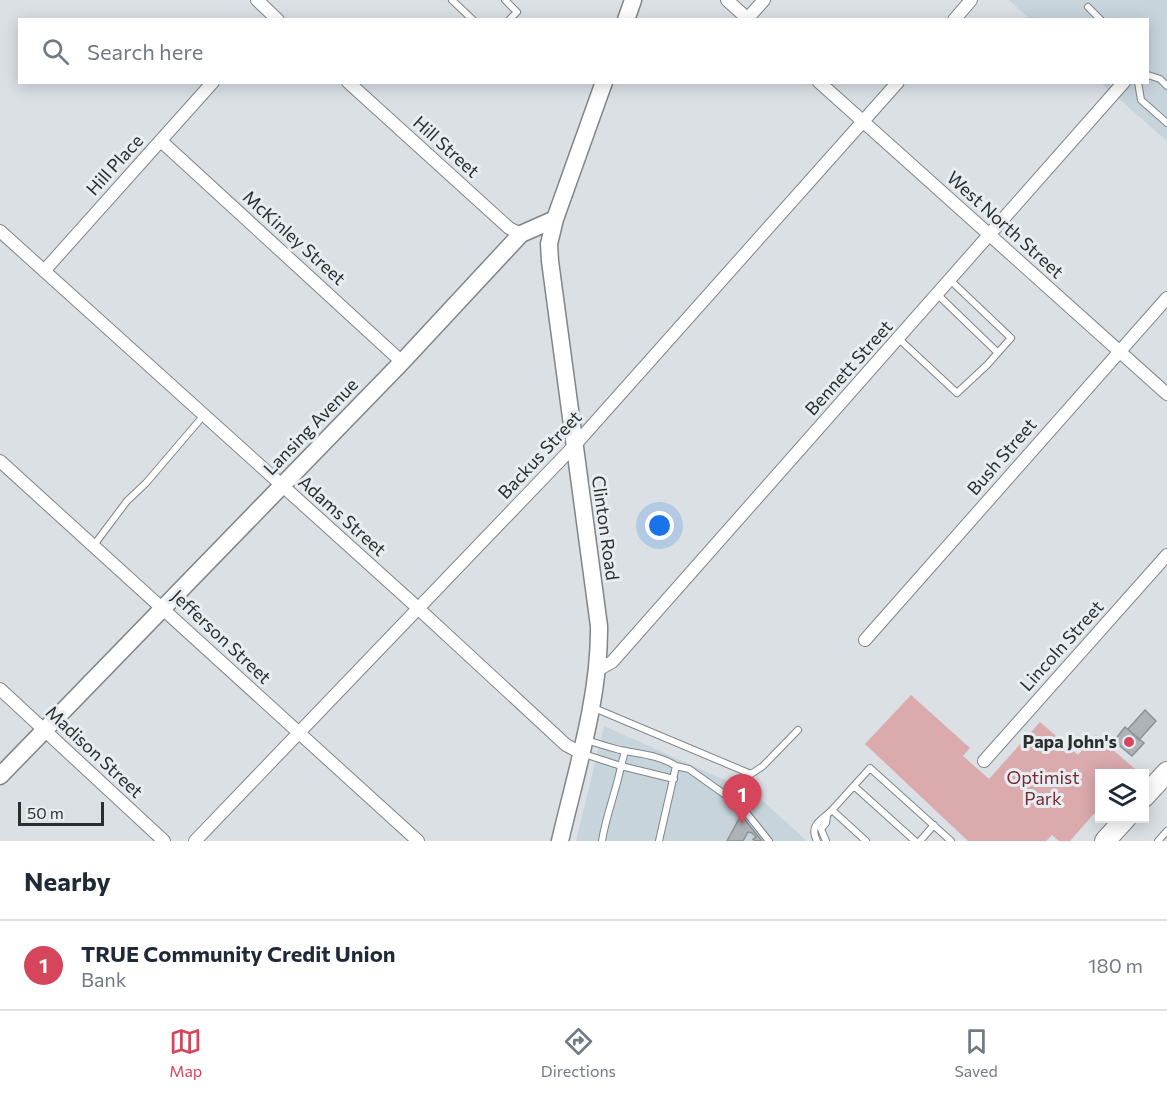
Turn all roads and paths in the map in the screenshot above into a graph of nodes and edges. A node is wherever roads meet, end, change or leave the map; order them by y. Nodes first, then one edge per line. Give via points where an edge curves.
1 (257, 0) edge
2 (452, 0) edge
3 (505, 0) edge
4 (633, 0) edge
5 (727, 0) edge
6 (764, 0) edge
7 (971, 0) edge
8 (1088, 7) dead end
9 (273, 18) edge
10 (471, 18) edge
11 (511, 18) edge
12 (627, 18) edge
13 (748, 18) edge
14 (750, 18) edge
15 (956, 18) edge
16 (1099, 18) edge
17 (1149, 75) edge
18 (211, 84) edge
19 (350, 84) edge
20 (603, 84) edge
21 (821, 84) edge
22 (896, 84) edge
23 (1122, 84) edge
24 (1138, 84) edge
25 (1167, 86) edge
26 (863, 122) junction
27 (1167, 123) edge
28 (161, 141) junction
29 (555, 219) junction
30 (0, 231) edge
31 (521, 234) junction
32 (990, 235) junction
33 (44, 271) junction
34 (950, 280) junction
35 (938, 294) junction
36 (1167, 298) edge
37 (899, 339) junction
38 (997, 352) junction
39 (1119, 352) junction
40 (402, 362) junction
41 (1167, 394) edge
42 (204, 415) junction
43 (574, 446) junction
44 (0, 461) edge
45 (282, 486) junction
46 (94, 545) junction
47 (1167, 555) edge
48 (162, 607) junction
49 (419, 609) junction
50 (865, 640) dead end
51 (596, 671) junction
52 (0, 689) edge
53 (590, 706) junction
54 (44, 730) junction
55 (798, 730) dead end
56 (299, 733) junction
57 (582, 746) junction
58 (625, 751) junction
59 (984, 761) dead end
60 (621, 766) junction
61 (676, 766) junction
62 (1167, 772) edge
63 (0, 776) edge
64 (674, 779) junction
65 (854, 786) junction
66 (1149, 792) edge
67 (830, 813) junction
68 (1121, 823) edge
69 (934, 825) junction
70 (1167, 831) edge
71 (164, 841) edge
72 (195, 841) edge
73 (418, 841) edge
74 (560, 841) edge
75 (602, 841) edge
76 (659, 841) edge
77 (769, 841) edge
78 (817, 841) edge
79 (826, 841) edge
80 (866, 841) edge
81 (915, 841) edge
82 (920, 841) edge
83 (951, 841) edge
84 (1105, 841) edge
85 (1158, 841) edge

1 - 9 street
2 - 10 lane
3 - 11 lane via 517,12
4 - 12 main road
5 - 13 street
6 - 14 street
7 - 15 street
8 - 16 lane
17 - 25 lane
18 - 28 street, Hill Place
19 - 31 street, Hill Street via 508,228
20 - 29 main road
21 - 26 street, West North Street
22 - 26 street, Backus Street
23 - 32 street, Bennett Street
24 - 27 lane via 1141,100
26 - 32 street, West North Street
26 - 43 street, Backus Street
28 - 33 street, Hill Place
28 - 40 street, McKinley Street
29 - 31 main road, Lansing Avenue
29 - 43 main road, Clinton Road via 549,244 550,261
30 - 33 street, Adams Street
31 - 40 main road, Lansing Avenue
32 - 34 street, Bennett Street
32 - 39 street, West North Street
33 - 42 street, Adams Street
34 - 35 street, Bennett Street
34 - 38 lane via 1011,338
35 - 37 street, Bennett Street
35 - 38 lane
36 - 39 street, Bush Street
37 - 38 lane via 957,393
37 - 51 street, Bennett Street via 612,662
39 - 41 street, West North Street
39 - 50 street, Bush Street
40 - 45 main road, Lansing Avenue
42 - 45 street, Adams Street
42 - 46 lane via 127,501
43 - 49 street, Backus Street
43 - 51 main road, Clinton Road via 599,626
44 - 46 street, Jefferson Street
45 - 48 main road, Lansing Avenue
45 - 49 street, Adams Street
46 - 48 street, Jefferson Street
47 - 59 street, Lincoln Street
48 - 54 main road, Lansing Avenue
48 - 56 street, Jefferson Street
49 - 56 street, Backus Street
49 - 57 street, Adams Street via 566,746
51 - 53 main road, Clinton Road
52 - 54 street, Madison Street
53 - 55 lane via 751,774
53 - 57 main road, Clinton Road
54 - 63 main road, Lansing Avenue
54 - 71 street, Madison Street
56 - 72 street, Backus Street
56 - 73 street, Jefferson Street
57 - 58 lane
57 - 60 lane
57 - 74 main road, Clinton Road
58 - 60 lane
58 - 61 lane via 650,755
60 - 64 lane
60 - 75 lane
61 - 64 lane
61 - 77 lane via 689,769 741,806
62 - 66 main road
64 - 76 lane
65 - 67 lane
65 - 69 lane via 870,768
65 - 81 lane
67 - 78 lane via 815,825
67 - 79 lane via 821,830
67 - 80 lane
68 - 84 main road
69 - 82 lane
69 - 83 lane
70 - 85 lane

